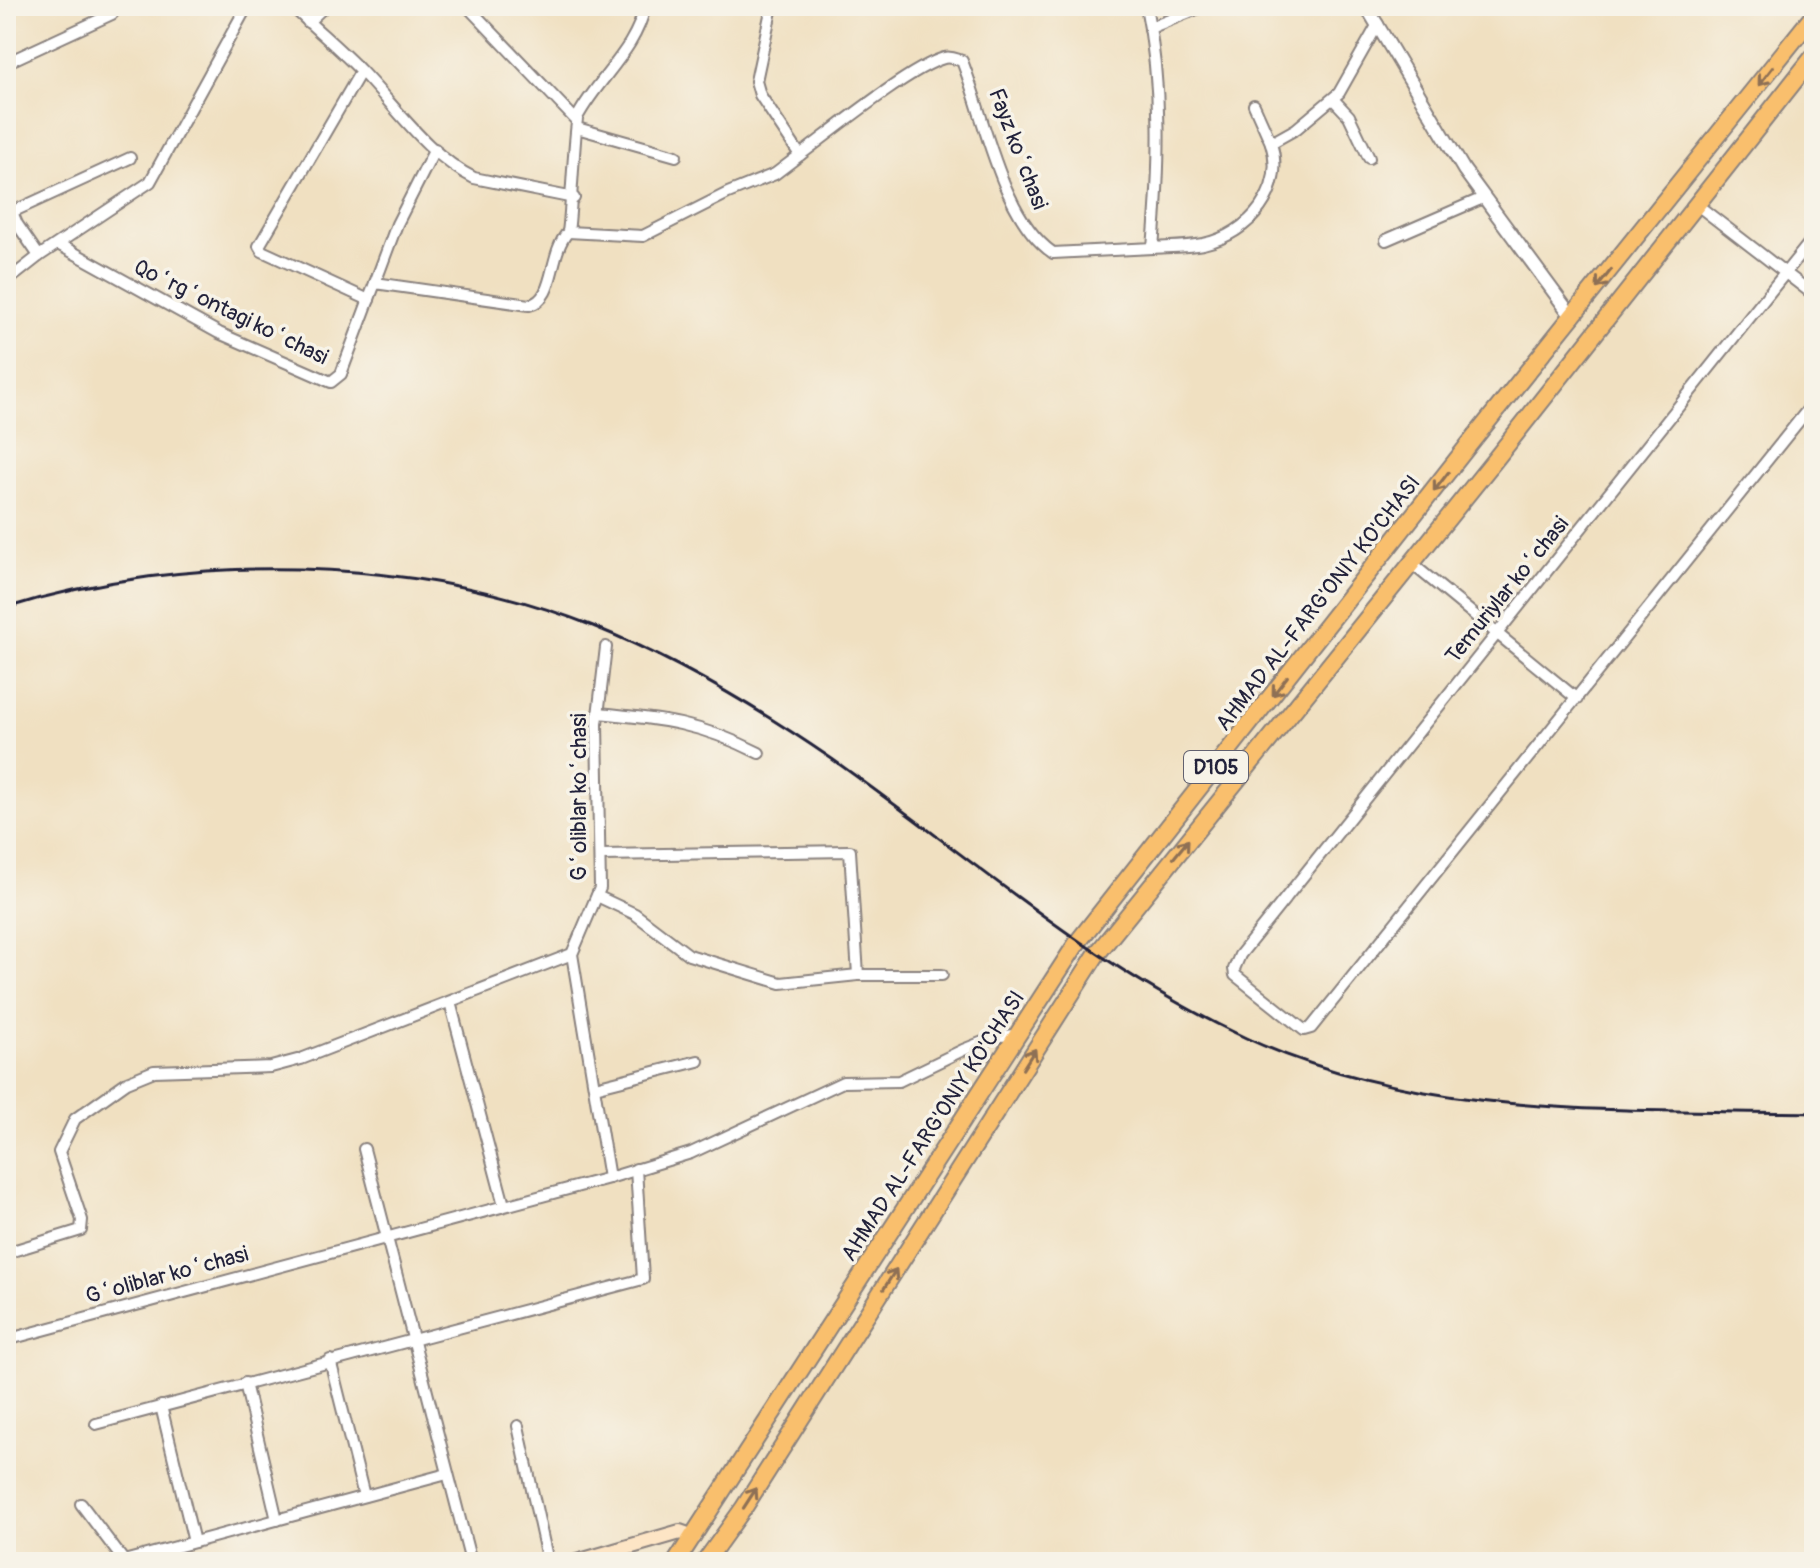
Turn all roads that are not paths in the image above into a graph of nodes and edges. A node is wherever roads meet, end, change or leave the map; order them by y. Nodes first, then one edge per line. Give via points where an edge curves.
1 (117, 6) edge
2 (247, 6) edge
3 (292, 6) edge
4 (325, 6) edge
5 (467, 6) edge
6 (645, 6) edge
7 (772, 6) edge
8 (1146, 6) edge
9 (1204, 6) edge
10 (1366, 6) edge
11 (1814, 15) edge
12 (308, 22) junction
13 (1378, 24) junction
14 (1150, 28) junction
15 (1814, 56) edge
16 (6, 63) edge
17 (361, 71) junction
18 (1333, 99) junction
19 (1254, 105) dead end
20 (576, 123) junction
21 (1271, 143) junction
22 (435, 149) junction
23 (800, 155) junction
24 (676, 156) dead end
25 (130, 158) dead end
26 (1369, 158) dead end
27 (6, 198) edge
28 (574, 198) junction
29 (1483, 198) junction
30 (1696, 204) junction
31 (12, 212) junction
32 (17, 224) junction
33 (6, 229) edge
34 (568, 232) junction
35 (1814, 237) edge
36 (1386, 240) dead end
37 (58, 244) junction
38 (1153, 248) junction
39 (39, 256) junction
40 (1786, 273) junction
41 (6, 282) edge
42 (375, 283) junction
43 (1814, 295) edge
44 (369, 300) junction
45 (1573, 318) junction
46 (1814, 402) edge
47 (1471, 442) junction
48 (1494, 461) junction
49 (1411, 563) junction
50 (1496, 635) junction
51 (606, 647) dead end
52 (1577, 699) junction
53 (598, 713) junction
54 (759, 753) dead end
55 (601, 855) junction
56 (597, 896) junction
57 (572, 954) junction
58 (858, 975) junction
59 (942, 975) dead end
60 (450, 1002) junction
61 (1018, 1035) junction
62 (698, 1061) dead end
63 (595, 1087) junction
64 (364, 1149) dead end
65 (636, 1169) junction
66 (609, 1178) junction
67 (504, 1205) junction
68 (385, 1237) junction
69 (6, 1253) edge
70 (847, 1300) junction
71 (869, 1312) junction
72 (411, 1338) junction
73 (6, 1340) edge
74 (330, 1360) junction
75 (245, 1383) junction
76 (161, 1406) junction
77 (96, 1424) dead end
78 (518, 1426) dead end
79 (447, 1474) junction
80 (364, 1496) junction
81 (81, 1504) dead end
82 (277, 1520) junction
83 (694, 1537) junction
84 (194, 1542) junction
85 (125, 1561) edge
86 (471, 1562) edge
87 (548, 1562) edge
88 (577, 1562) edge
89 (676, 1562) edge
90 (705, 1562) edge

1 - 16 street via 112,14
2 - 37 street via 150,182
3 - 12 street
4 - 12 street
5 - 20 street
6 - 20 street via 640,30
7 - 23 street via 756,81
8 - 14 street
9 - 14 street
10 - 13 street
11 -> 45 highway, AHMAD AL-FARG'ONIY KO'CHASI / D105
12 - 17 street
13 - 18 street
13 - 29 street
14 - 38 street via 1161,128
15 - 30 highway, AHMAD AL-FARG'ONIY KO'CHASI / D105
17 - 22 street
17 - 44 street via 259,246
18 - 21 street
18 - 26 street via 1349,116
19 - 21 street
20 - 24 street
20 - 28 street
21 - 38 street via 1274,184 1247,224 1205,244
22 - 28 street via 474,178
22 - 42 street, Qoʻrgʻontagi koʻchasi via 397,224
23 - 34 street via 775,174 643,236
23 - 38 street, Fayz koʻchasi via 902,83 951,57 962,61 1011,199 1040,245 1053,253
25 - 31 street
27 - 31 street
28 - 34 street
29 - 36 street
29 - 45 street
30 - 40 street
30 - 48 highway, AHMAD AL-FARG'ONIY KO'CHASI / D105
31 - 32 street
32 - 33 street
32 - 39 street
34 - 42 street via 558,243 547,293 538,303
35 - 40 street, Temuriylar koʻchasi
37 - 39 street
37 - 44 street, Qoʻrgʻontagi koʻchasi via 219,333 331,382 341,374
39 - 41 street
40 - 43 street
40 - 50 street, Temuriylar koʻchasi
42 - 44 street, Qoʻrgʻontagi koʻchasi
45 - 47 highway, AHMAD AL-FARG'ONIY KO'CHASI / D105
46 - 52 street
47 - 48 highway
47 -> 61 highway, AHMAD AL-FARG'ONIY KO'CHASI / D105 via 1077,943
48 - 49 highway, AHMAD AL-FARG'ONIY KO'CHASI / D105
49 - 50 street
71 -> 49 highway, AHMAD AL-FARG'ONIY KO'CHASI / D105 via 1096,955
50 - 52 street
50 - 52 street, Temuriylar koʻchasi via 1240,955 1235,975 1308,1029
51 - 53 street, Gʻoliblar koʻchasi
53 - 54 street via 683,722
53 - 55 street, Gʻoliblar koʻchasi
55 - 56 street, Gʻoliblar koʻchasi
55 - 58 street via 850,851
56 - 57 street, Gʻoliblar koʻchasi
56 - 58 street via 635,914 689,955 750,976 781,983
57 - 60 street
57 - 63 street
58 - 59 street
60 - 67 street
60 - 69 street via 320,1054 271,1067 154,1071 127,1082 75,1119 61,1143 81,1230
61 - 65 street, Gʻoliblar koʻchasi via 998,1036 899,1081 843,1082 691,1153
61 - 70 highway, AHMAD AL-FARG'ONIY KO'CHASI / D105
62 - 63 street
63 - 66 street
64 - 68 street
65 - 66 street, Gʻoliblar koʻchasi
65 - 72 street via 643,1279
66 - 67 street, Gʻoliblar koʻchasi
67 - 68 street, Gʻoliblar koʻchasi
68 - 72 street
68 - 73 street, Gʻoliblar koʻchasi
70 - 71 highway
70 - 83 highway, AHMAD AL-FARG'ONIY KO'CHASI / D105
90 -> 71 highway, AHMAD AL-FARG'ONIY KO'CHASI / D105
72 - 74 street
72 - 79 street
74 - 75 street
74 - 80 street
75 - 76 street
75 - 82 street
76 - 77 street
76 - 84 street
78 - 87 street
79 - 80 street
79 - 86 street
80 - 82 street
81 - 85 street
82 - 84 street
83 - 88 main road via 680,1532
83 - 89 highway, AHMAD AL-FARG'ONIY KO'CHASI / D105
84 - 85 street

